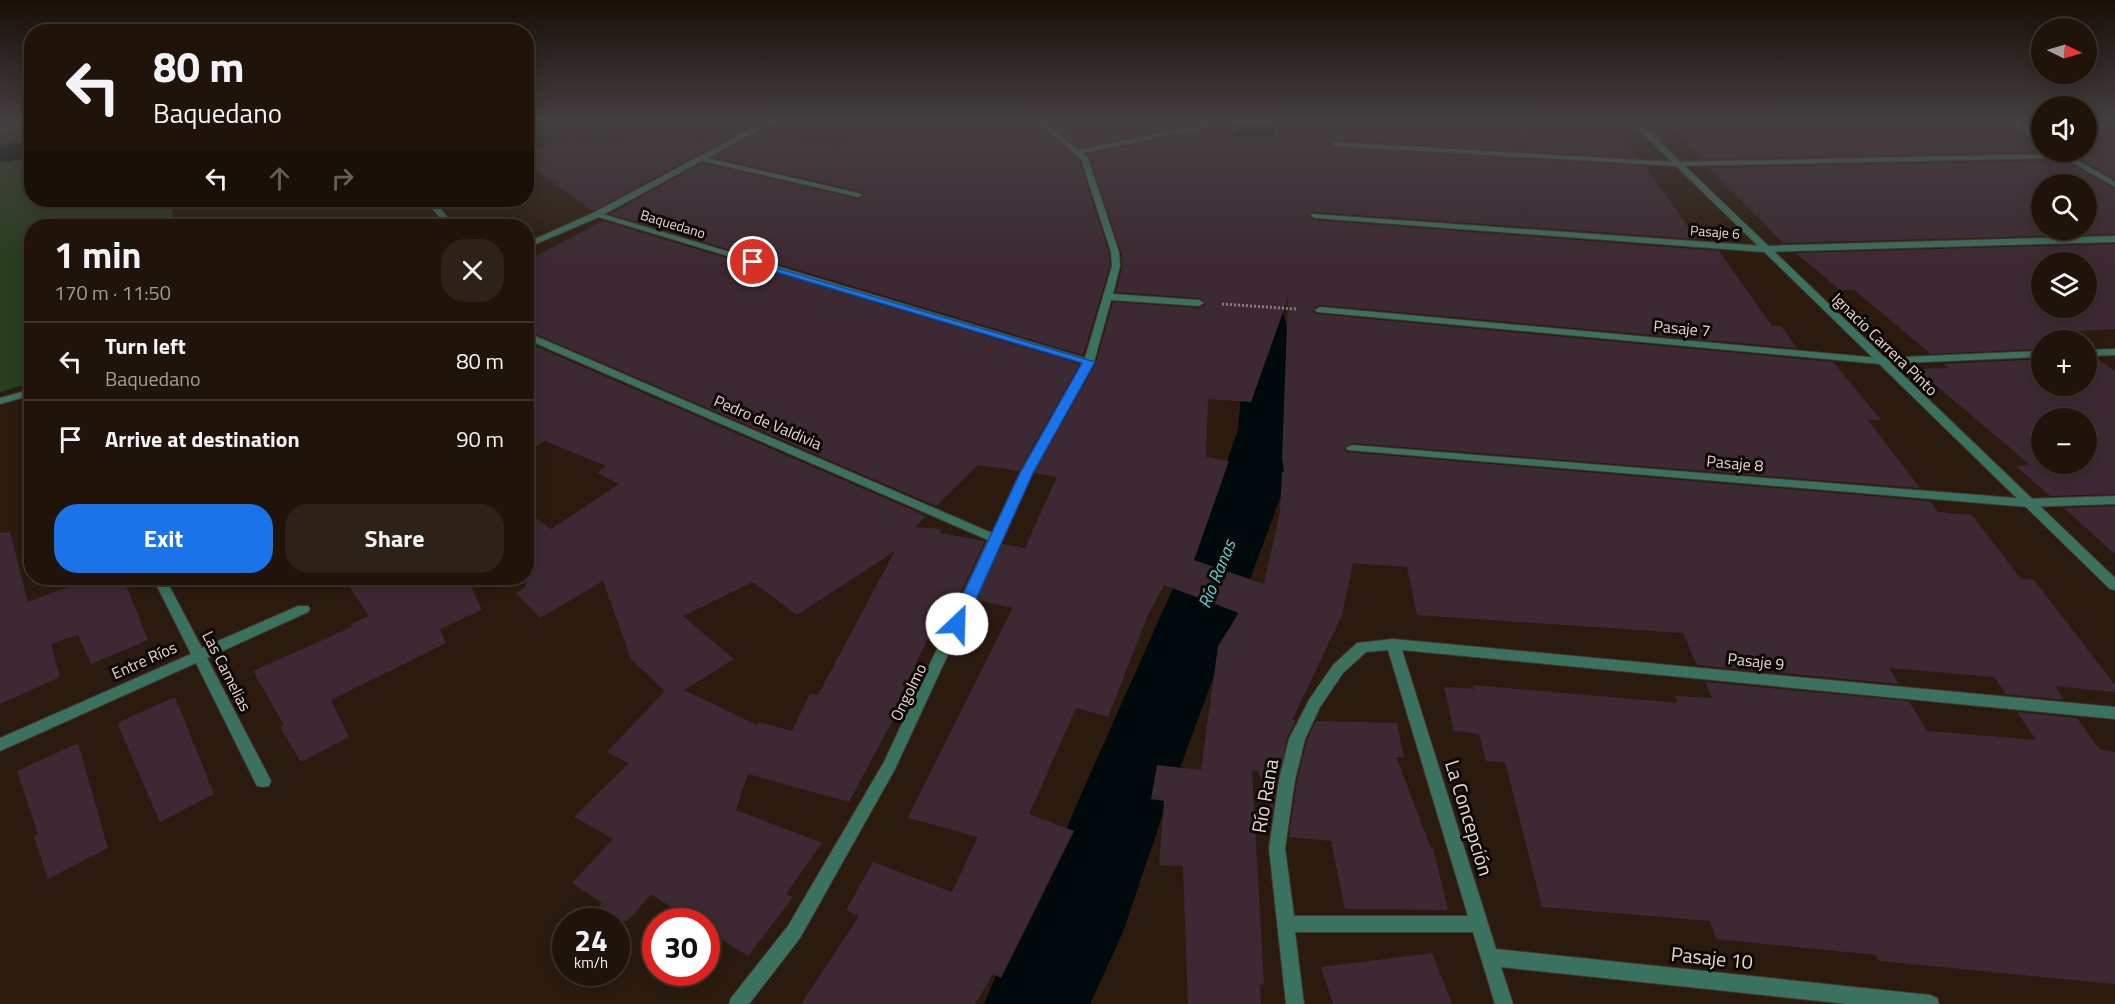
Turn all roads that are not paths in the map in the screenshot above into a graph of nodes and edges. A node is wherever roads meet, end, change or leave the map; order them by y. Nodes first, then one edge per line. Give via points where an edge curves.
1 (681, 169) edge
2 (747, 169) edge
3 (1089, 169) edge
4 (1680, 169) edge
5 (2087, 169) edge
6 (2115, 185) edge
7 (858, 195) dead end
8 (435, 207) edge
9 (596, 215) junction
10 (1315, 216) dead end
11 (445, 219) edge
12 (2115, 239) edge
13 (534, 242) edge
14 (1764, 249) junction
15 (1109, 297) junction
16 (1199, 303) road end
17 (1320, 310) road end
18 (534, 338) edge
19 (2115, 351) edge
20 (2097, 352) edge
21 (2031, 354) edge
22 (1880, 361) junction
23 (1089, 362) junction
24 (24, 394) edge
25 (0, 401) edge
26 (1352, 448) dead end
27 (2115, 500) edge
28 (2028, 503) junction
29 (996, 539) junction
30 (163, 585) edge
31 (2115, 586) edge
32 (303, 609) dead end
33 (1393, 644) junction
34 (198, 655) junction
35 (2115, 713) edge
36 (0, 745) edge
37 (263, 782) dead end
38 (1286, 924) junction
39 (1480, 924) junction
40 (1489, 957) junction
41 (738, 1004) edge
42 (1295, 1004) edge
43 (1504, 1004) edge
44 (1930, 1004) edge

1 - 9 street
2 - 7 street
3 - 15 street, Ongolmo via 1115,252
4 - 14 street, Ignacio Carrera Pinto
5 - 6 street
8 - 11 street
9 - 13 street
9 - 23 street, Baquedano
10 - 14 street, Pasaje 6
12 - 14 street, Pasaje 6
14 - 22 street, Ignacio Carrera Pinto
15 - 16 street
15 - 23 street, Ongolmo
17 - 22 street, Pasaje 7
18 - 29 street, Pedro de Valdivia
19 - 20 street
21 - 22 street, Pasaje 7
22 - 28 street, Ignacio Carrera Pinto
23 - 29 street, Ongolmo via 1026,473
24 - 25 street
26 - 28 street, Pasaje 8
27 - 28 street, Pasaje 8
28 - 31 street, Ignacio Carrera Pinto
29 - 41 street, Ongolmo via 890,765 794,932
30 - 34 street, Las Camelias
32 - 34 street, Entre Ríos
33 - 35 street, Pasaje 9
33 - 38 street, Río Rana via 1362,647 1338,669 1314,704 1297,739 1277,848
33 - 39 street, La Concepción
34 - 36 street, Entre Ríos
34 - 37 street, Las Camelias
38 - 39 street
38 - 42 street, Río Rana
39 - 40 street, La Concepción
40 - 43 street, La Concepción
40 - 44 street, Pasaje 10

